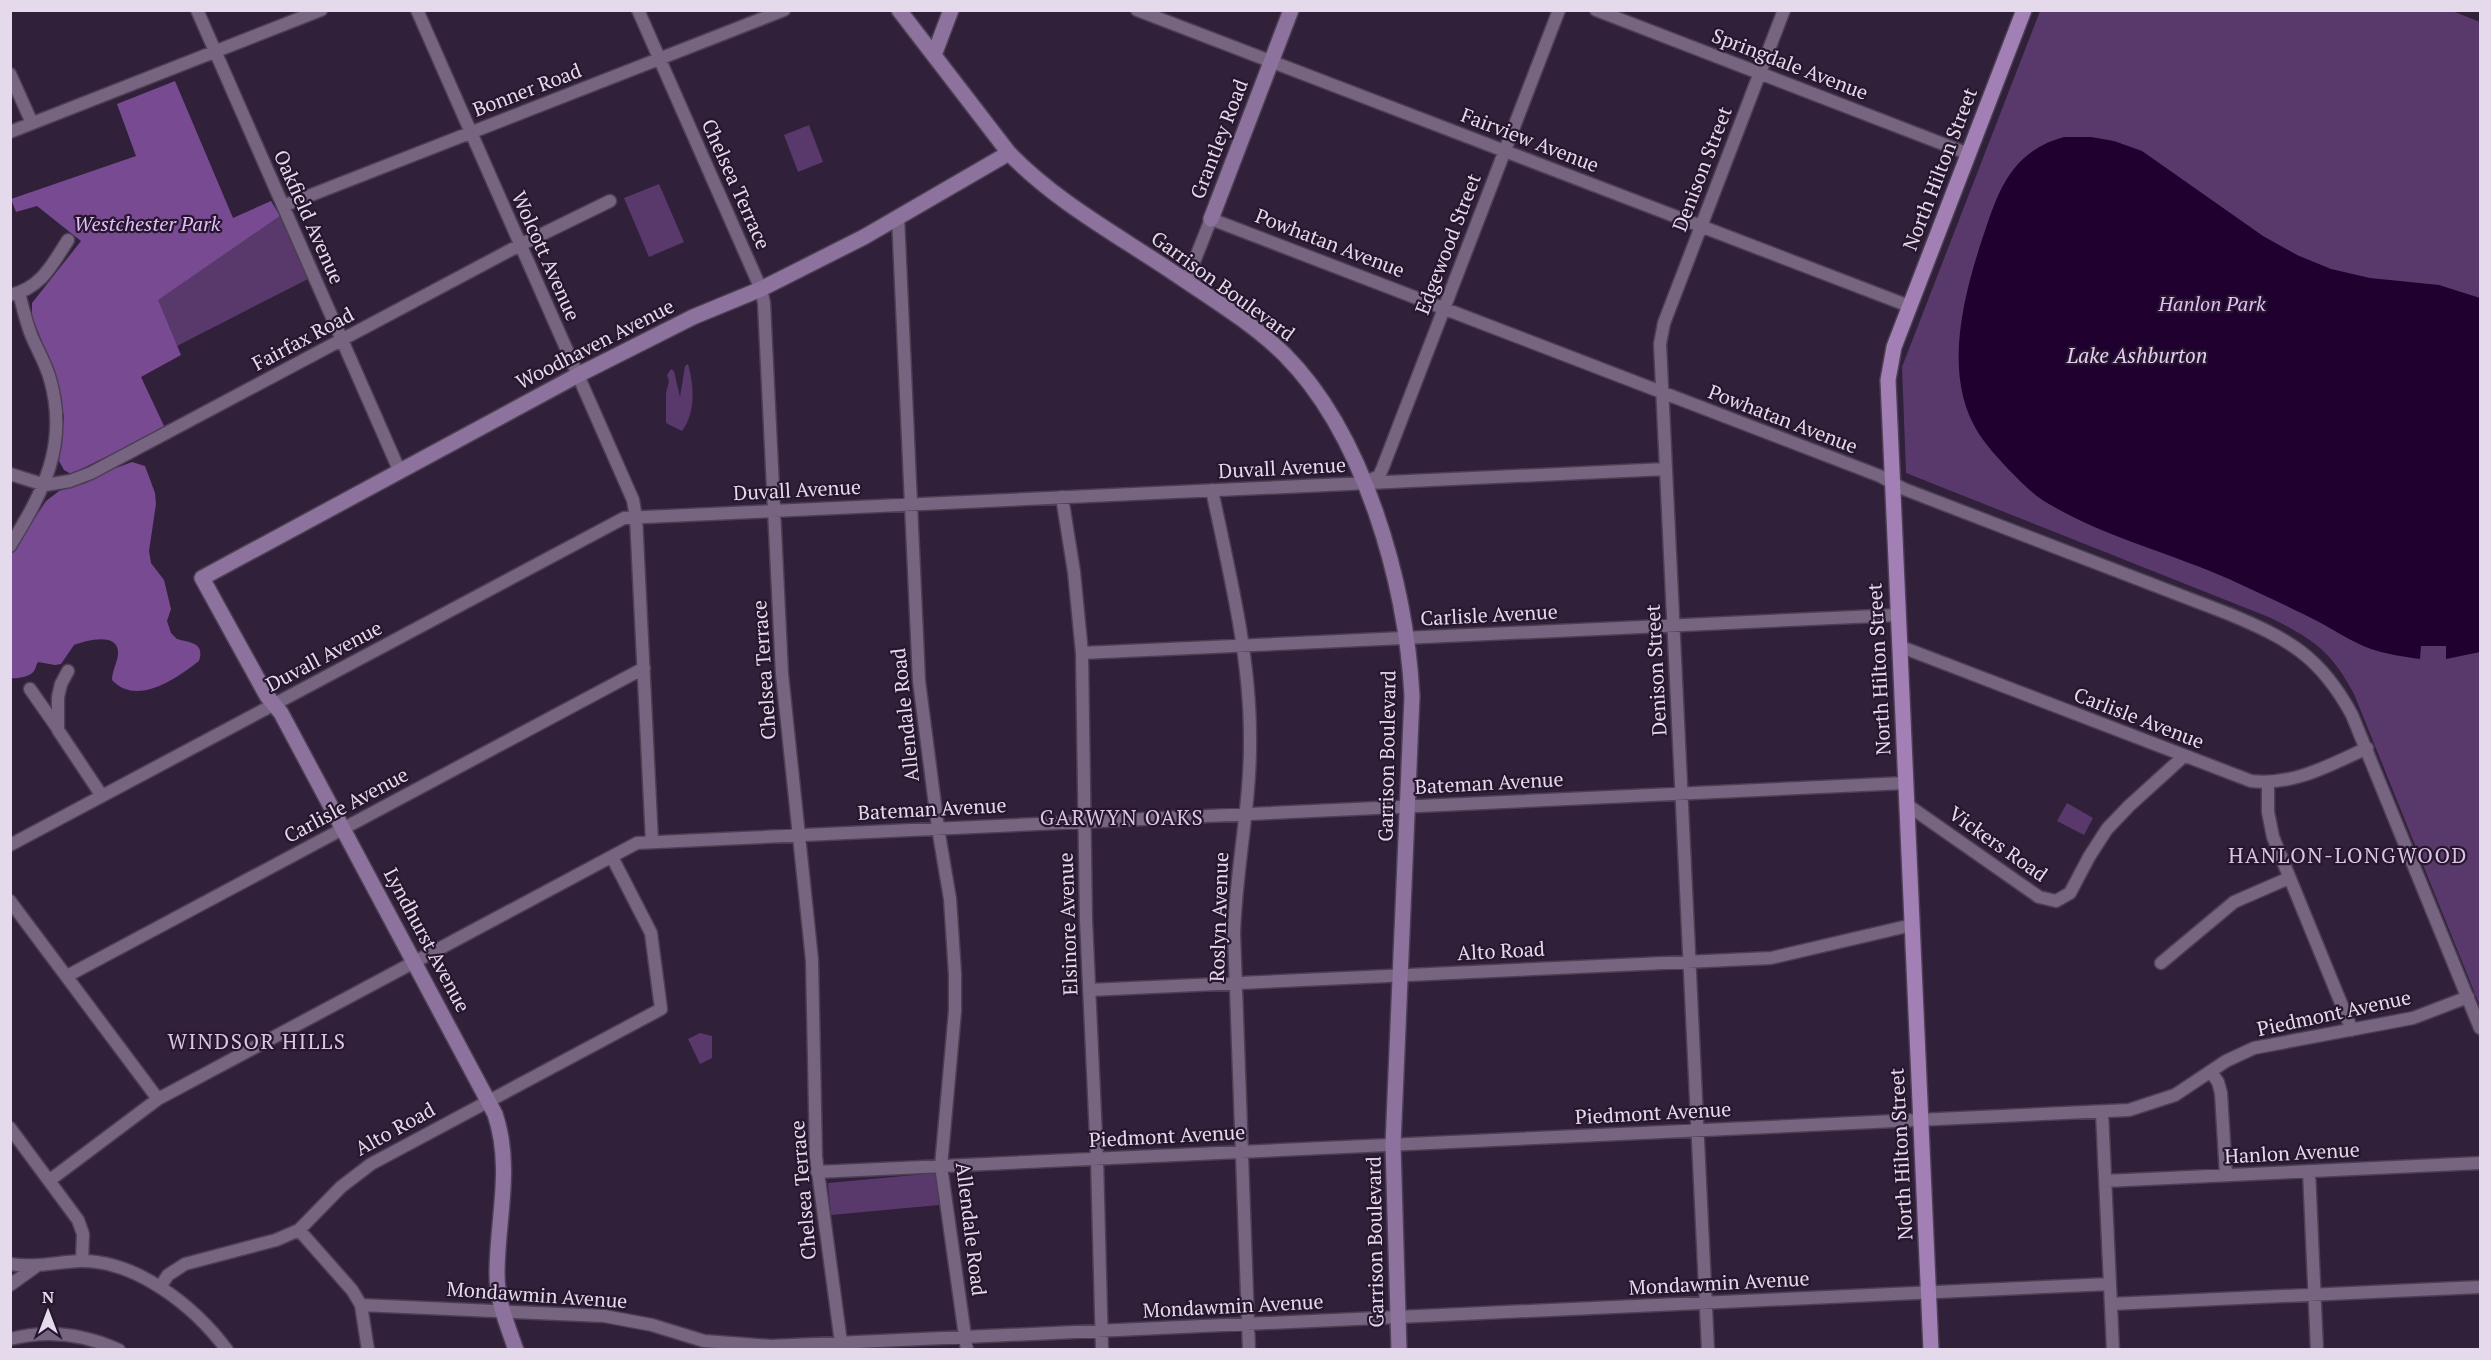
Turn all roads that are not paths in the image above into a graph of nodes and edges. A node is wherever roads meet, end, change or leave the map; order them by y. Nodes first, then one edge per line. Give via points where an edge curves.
1 (197, 10) edge
2 (321, 10) edge
3 (417, 10) edge
4 (638, 10) edge
5 (784, 10) edge
6 (899, 10) edge
7 (951, 10) edge
8 (1137, 10) edge
9 (1291, 10) edge
10 (1559, 10) edge
11 (1596, 10) edge
12 (1784, 10) edge
13 (2024, 10) edge
14 (215, 52) junction
15 (934, 55) junction
16 (660, 59) junction
17 (1271, 62) junction
18 (10, 74) edge
19 (1760, 74) junction
20 (32, 123) junction
21 (10, 132) edge
22 (471, 133) junction
23 (1505, 151) junction
24 (1009, 153) junction
25 (1969, 154) junction
26 (610, 201) dead end
27 (283, 206) junction
28 (898, 217) junction
29 (1211, 219) junction
30 (1701, 227) junction
31 (68, 240) dead end
32 (520, 245) junction
33 (1186, 282) junction
34 (762, 289) junction
35 (15, 294) edge
36 (1910, 306) junction
37 (1444, 308) junction
38 (342, 340) junction
39 (578, 375) junction
40 (1662, 393) junction
41 (1666, 469) junction
42 (399, 472) junction
43 (10, 474) edge
44 (1364, 483) junction
45 (1892, 483) junction
46 (45, 485) junction
47 (1212, 490) junction
48 (1062, 497) junction
49 (911, 505) junction
50 (774, 511) junction
51 (636, 518) junction
52 (10, 546) edge
53 (202, 578) joint
54 (1898, 615) junction
55 (1673, 626) junction
56 (1407, 638) junction
57 (1243, 646) junction
58 (1899, 646) junction
59 (1082, 653) junction
60 (644, 668) junction
61 (68, 671) dead end
62 (30, 689) dead end
63 (275, 704) junction
64 (58, 730) junction
65 (2367, 748) junction
66 (2184, 756) junction
67 (1905, 783) junction
68 (2268, 783) junction
69 (1681, 794) junction
70 (102, 796) junction
71 (1906, 804) junction
72 (1408, 806) junction
73 (1244, 814) junction
74 (1084, 822) junction
75 (343, 828) junction
76 (938, 828) junction
77 (799, 835) junction
78 (652, 842) junction
79 (10, 845) edge
80 (612, 857) junction
81 (2289, 878) junction
82 (10, 902) edge
83 (1912, 925) junction
84 (415, 962) junction
85 (1689, 962) junction
86 (2162, 963) dead end
87 (67, 976) junction
88 (1401, 976) junction
89 (1235, 983) junction
90 (1089, 990) junction
91 (2468, 997) junction
92 (2481, 1028) edge
93 (2352, 1030) junction
94 (2211, 1072) junction
95 (158, 1099) junction
96 (489, 1099) junction
97 (2103, 1112) junction
98 (1921, 1120) junction
99 (10, 1128) edge
100 (1697, 1131) junction
101 (1393, 1145) junction
102 (1243, 1152) junction
103 (1097, 1158) junction
104 (2481, 1163) edge
105 (941, 1166) junction
106 (2309, 1171) junction
107 (817, 1172) junction
108 (2226, 1175) junction
109 (50, 1180) junction
110 (2106, 1181) junction
111 (299, 1230) junction
112 (82, 1261) junction
113 (10, 1264) edge
114 (38, 1265) junction
115 (2110, 1284) junction
116 (10, 1285) edge
117 (160, 1287) junction
118 (2481, 1287) edge
119 (1929, 1293) junction
120 (2315, 1295) junction
121 (1706, 1303) junction
122 (2111, 1304) junction
123 (361, 1305) junction
124 (502, 1310) junction
125 (1397, 1317) junction
126 (1248, 1324) junction
127 (1102, 1331) junction
128 (10, 1339) edge
129 (967, 1344) edge
130 (842, 1346) edge
131 (119, 1350) edge
132 (227, 1350) edge
133 (369, 1350) edge
134 (516, 1350) edge
135 (1102, 1350) edge
136 (1249, 1350) edge
137 (1399, 1350) edge
138 (1708, 1350) edge
139 (1931, 1350) edge
140 (2113, 1350) edge
141 (2317, 1350) edge

1 - 14 street, Oakfield Avenue
2 - 14 street
3 - 22 street, Wolcott Avenue
4 - 16 street, Chelsea Terrace
5 - 16 street, Bonner Road
6 - 15 street, Garrison Boulevard
7 - 15 street
8 - 17 street, Fairview Avenue
9 - 17 street, Grantley Road
10 - 23 street, Edgewood Street
11 - 19 street, Springdale Avenue
12 - 19 street, Denison Street
13 - 25 main road, North Hilton Street
14 - 20 street
14 - 27 street, Oakfield Avenue
15 - 24 street, Garrison Boulevard
16 - 22 street, Bonner Road
16 - 34 street, Chelsea Terrace
17 - 23 street, Fairview Avenue
17 - 29 street, Grantley Road
18 - 20 street
19 - 25 street, Springdale Avenue
19 - 30 street, Denison Street
20 - 21 street
22 - 27 street, Bonner Road
22 - 32 street, Wolcott Avenue
23 - 30 street, Fairview Avenue
23 - 37 street, Edgewood Street
24 - 28 street, Woodhaven Avenue
24 - 33 street, Garrison Boulevard via 1057,194
25 - 36 main road, North Hilton Street
26 - 32 street, Fairfax Road
27 - 38 street, Oakfield Avenue
28 - 34 street, Woodhaven Avenue
28 - 49 street, Allendale Road
29 - 33 street, Grantley Road
29 - 37 street, Powhatan Avenue
30 - 36 street, Fairview Avenue
30 - 40 street, Denison Street via 1661,333
31 - 35 street via 39,282
32 - 38 street, Fairfax Road
32 - 39 street, Wolcott Avenue
33 - 44 street, Garrison Boulevard via 1270,341 1299,371 1329,412
34 - 39 street, Woodhaven Avenue via 693,317
34 - 50 street, Chelsea Terrace
35 - 46 street via 45,363 55,398 55,447
36 - 45 main road, North Hilton Street via 1894,347 1888,380
37 - 40 street, Powhatan Avenue
37 - 44 street, Edgewood Street via 1379,476
38 - 42 street, Oakfield Avenue
38 - 46 street, Fairfax Road via 112,463 70,481
39 - 42 street, Woodhaven Avenue
39 - 51 street, Wolcott Avenue via 633,500
40 - 41 street, Denison Street
40 - 45 street, Powhatan Avenue
41 - 44 street, Duvall Avenue
41 - 55 street, Denison Street
42 - 53 street, Woodhaven Avenue
43 - 46 street, Fairfax Road
44 - 47 street, Duvall Avenue
44 - 56 street, Garrison Boulevard via 1393,572
45 - 54 main road, North Hilton Street
45 - 65 street, Powhatan Avenue via 2261,627 2308,656 2328,677 2343,697
46 - 52 street
47 - 48 street, Duvall Avenue
47 - 57 street, Roslyn Avenue
48 - 49 street, Duvall Avenue
48 - 59 street, Elsinore Avenue
49 - 50 street, Duvall Avenue
49 - 76 street, Allendale Road via 921,700
50 - 51 street, Duvall Avenue
50 - 77 street, Chelsea Terrace via 782,674
51 - 60 street, Wolcott Avenue
51 - 63 street, Duvall Avenue via 624,518
53 - 63 street, Lyndhurst Avenue
54 - 55 street, Carlisle Avenue
54 - 58 main road, North Hilton Street
55 - 56 street, Carlisle Avenue
55 - 69 street, Denison Street
56 - 57 street, Carlisle Avenue
56 - 72 street, Garrison Boulevard via 1412,696
57 - 59 street, Carlisle Avenue
57 - 73 street, Roslyn Avenue via 1250,740
58 - 66 street, Carlisle Avenue
58 - 67 main road, North Hilton Street
59 - 74 street, Elsinore Avenue
60 - 75 street, Carlisle Avenue
60 - 78 street, Wolcott Avenue
61 - 64 street via 58,697
62 - 64 street
63 - 70 street, Duvall Avenue
63 - 75 street, Lyndhurst Avenue
64 - 70 street
65 - 68 street, Carlisle Avenue via 2307,774
65 - 91 street, Powhatan Avenue
66 - 68 street, Carlisle Avenue via 2234,776
66 - 71 street, Vickers Road via 2113,823 2070,893 2056,901 2039,897
67 - 69 street, Bateman Avenue
67 - 71 main road, North Hilton Street
68 - 81 street via 2269,822
69 - 72 street, Bateman Avenue
69 - 85 street, Denison Street
70 - 79 street, Duvall Avenue
71 - 83 main road, North Hilton Street
72 - 73 street, Bateman Avenue
72 - 88 street, Garrison Boulevard
73 - 74 street, Bateman Avenue
73 - 89 street, Roslyn Avenue via 1235,904
74 - 76 street, Bateman Avenue
74 - 90 street, Elsinore Avenue
75 - 84 street, Lyndhurst Avenue
75 - 87 street, Carlisle Avenue
76 - 77 street, Bateman Avenue
76 - 105 street, Allendale Road via 950,899 955,974
77 - 78 street, Bateman Avenue
77 - 107 street, Chelsea Terrace via 812,960
78 - 80 street, Bateman Avenue via 638,843
80 - 84 street, Bateman Avenue
80 - 96 street, Alto Road via 651,933 661,1009
81 - 86 street via 2234,902
81 - 93 street
82 - 87 street
83 - 85 street, Alto Road via 1785,956
83 - 98 main road, North Hilton Street
84 - 95 street, Bateman Avenue
84 - 96 street, Lyndhurst Avenue
85 - 88 street, Alto Road
85 - 100 street, Denison Street
87 - 95 street
88 - 89 street, Alto Road
88 - 101 street, Garrison Boulevard
89 - 90 street, Alto Road
89 - 102 street, Roslyn Avenue
90 - 103 street, Elsinore Avenue
91 - 92 street, Powhatan Avenue
91 - 93 street, Piedmont Avenue via 2413,1018
93 - 94 street, Piedmont Avenue via 2254,1048
94 - 97 street, Piedmont Avenue via 2162,1101
94 - 108 street via 2221,1093
95 - 109 street, Bateman Avenue
96 - 111 street, Alto Road via 352,1176
96 - 124 street, Lyndhurst Avenue via 503,1144 497,1276
97 - 98 street, Piedmont Avenue
97 - 110 street
98 - 100 street, Piedmont Avenue
98 - 119 main road, North Hilton Street
99 - 109 street
100 - 101 street, Piedmont Avenue
100 - 121 street, Denison Street
101 - 102 street, Piedmont Avenue
101 - 125 street, Garrison Boulevard
102 - 103 street, Piedmont Avenue
102 - 126 street, Roslyn Avenue
103 - 105 street, Piedmont Avenue
103 - 127 street, Elsinore Avenue
104 - 106 street, Hanlon Avenue
105 - 107 street, Piedmont Avenue
105 - 129 street, Allendale Road
106 - 108 street, Hanlon Avenue
106 - 120 street
107 - 130 street, Chelsea Terrace
108 - 110 street, Hanlon Avenue
109 - 112 street via 78,1220 83,1234
110 - 115 street
111 - 117 street, Alto Road via 185,1264 168,1275
111 - 123 street
112 - 114 street
112 - 117 street via 116,1268
113 - 114 street
114 - 116 street
115 - 119 street, Mondawmin Avenue
115 - 122 street
117 - 132 street via 198,1315
118 - 120 street
119 - 121 street, Mondawmin Avenue
119 - 139 main road, North Hilton Street
120 - 122 street
120 - 141 street
121 - 125 street, Mondawmin Avenue
121 - 138 street, Denison Street
122 - 140 street
123 - 124 street, Mondawmin Avenue
123 - 133 street
124 - 130 street, Mondawmin Avenue via 604,1316 723,1344
124 - 134 street, Lyndhurst Avenue
125 - 126 street, Mondawmin Avenue
125 - 137 street, Garrison Boulevard
126 - 127 street, Mondawmin Avenue
126 - 136 street, Roslyn Avenue
127 - 129 street, Mondawmin Avenue
127 - 135 street, Elsinore Avenue
128 - 131 street via 64,1333
129 - 130 street, Mondawmin Avenue

